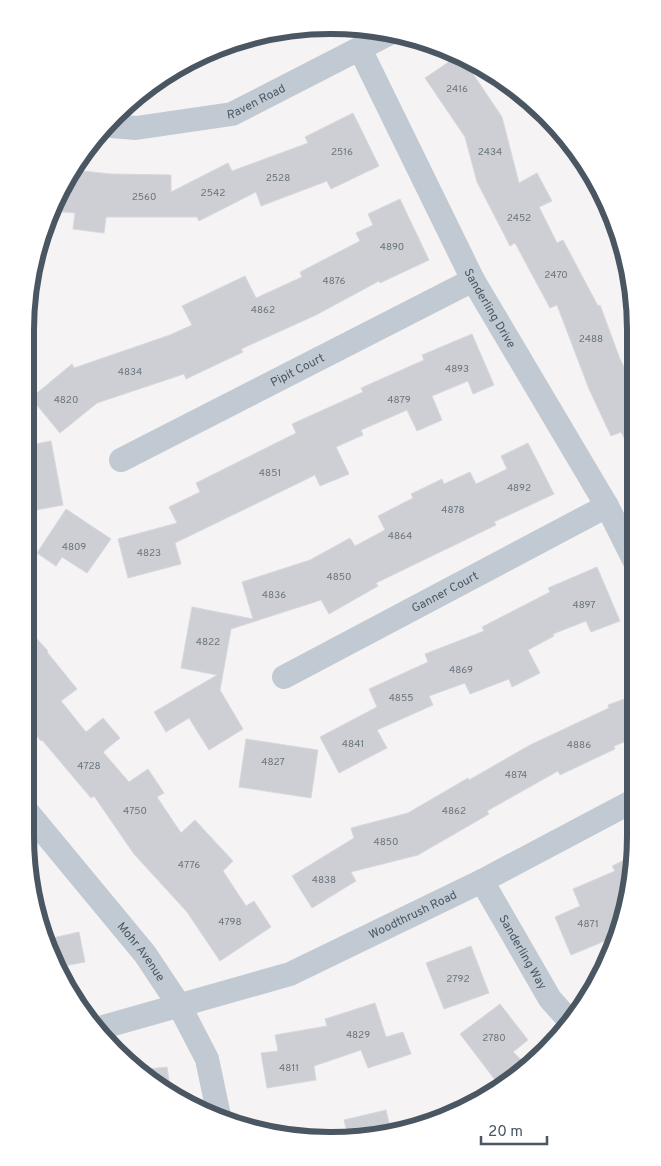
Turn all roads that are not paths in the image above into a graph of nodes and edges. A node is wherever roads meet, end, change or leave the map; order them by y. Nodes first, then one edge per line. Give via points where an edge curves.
1 (381, 38) edge
2 (360, 49) junction
3 (116, 126) edge
4 (473, 280) junction
5 (121, 460) dead end
6 (607, 506) junction
7 (627, 546) edge
8 (284, 677) dead end
9 (627, 804) edge
10 (34, 820) edge
11 (482, 881) junction
12 (179, 1005) junction
13 (566, 1016) edge
14 (104, 1027) edge
15 (218, 1110) edge

1 - 2 street, Raven Road
2 - 3 street, Raven Road via 232,114 136,128
2 - 4 street, Sanderling Drive
4 - 5 street, Pipit Court
4 - 6 street, Sanderling Drive
6 - 7 street, Sanderling Drive
6 - 8 street, Ganner Court
9 - 11 street, Woodthrush Road
10 - 12 street, Mohr Avenue via 145,954
11 - 12 street, Woodthrush Road via 290,974
11 - 13 street, Sanderling Way via 550,999
12 - 14 street, Woodthrush Road
12 - 15 street, Mohr Avenue via 207,1059

